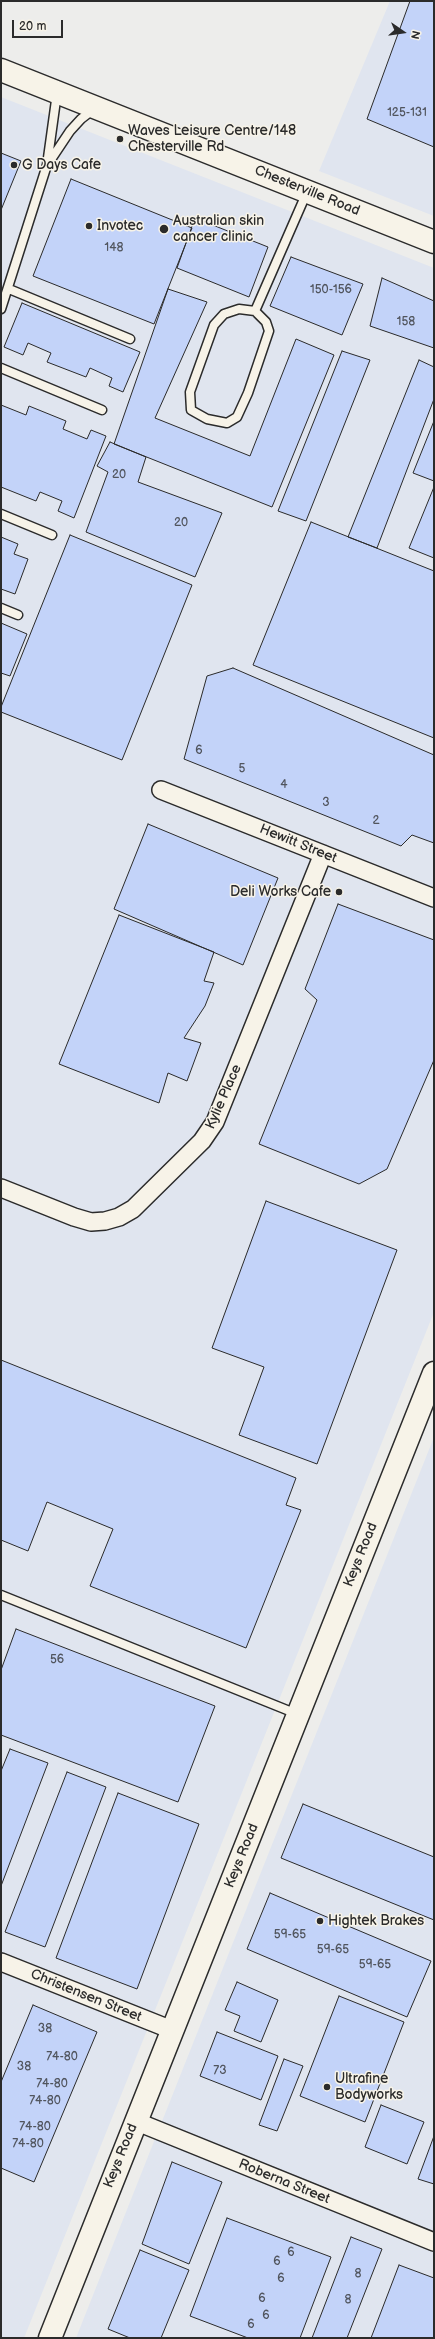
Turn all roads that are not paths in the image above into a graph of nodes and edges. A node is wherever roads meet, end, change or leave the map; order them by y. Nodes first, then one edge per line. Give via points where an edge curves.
1 (1, 70) edge
2 (57, 92) junction
3 (96, 108) junction
4 (47, 165) junction
5 (307, 191) junction
6 (434, 242) edge
7 (9, 289) junction
8 (1, 309) edge
9 (255, 311) junction
10 (130, 339) dead end
11 (1, 368) edge
12 (102, 410) dead end
13 (1, 514) edge
14 (52, 535) dead end
15 (1, 608) edge
16 (18, 615) dead end
17 (161, 790) dead end
18 (323, 854) junction
19 (434, 898) edge
20 (1, 1188) edge
21 (434, 1373) edge
22 (1, 1595) edge
23 (298, 1714) junction
24 (1, 1962) edge
25 (172, 2030) junction
26 (135, 2121) junction
27 (434, 2242) edge
28 (50, 2338) edge

1 - 2 street, Chesterville Road
2 - 3 street, Chesterville Road
2 - 4 lane
3 - 4 lane via 70,131
3 - 5 street, Chesterville Road
4 - 7 lane
5 - 6 street, Chesterville Road
5 - 9 lane
7 - 8 lane
7 - 10 lane
9 - 9 lane via 266,322 269,331 248,393 237,417 227,423 206,419 191,410 190,392 214,325 224,314 238,309
11 - 12 lane
13 - 14 lane
15 - 16 lane
17 - 18 street, Hewitt Street
18 - 19 street, Hewitt Street
18 - 20 street, Kylie Place via 216,1122 202,1141 133,1209 105,1221 91,1222 74,1217
21 - 23 street, Keys Road
22 - 23 lane
23 - 25 street, Keys Road
24 - 25 street, Christensen Street
25 - 26 street, Keys Road
26 - 27 street, Roberna Street
26 - 28 street, Keys Road

